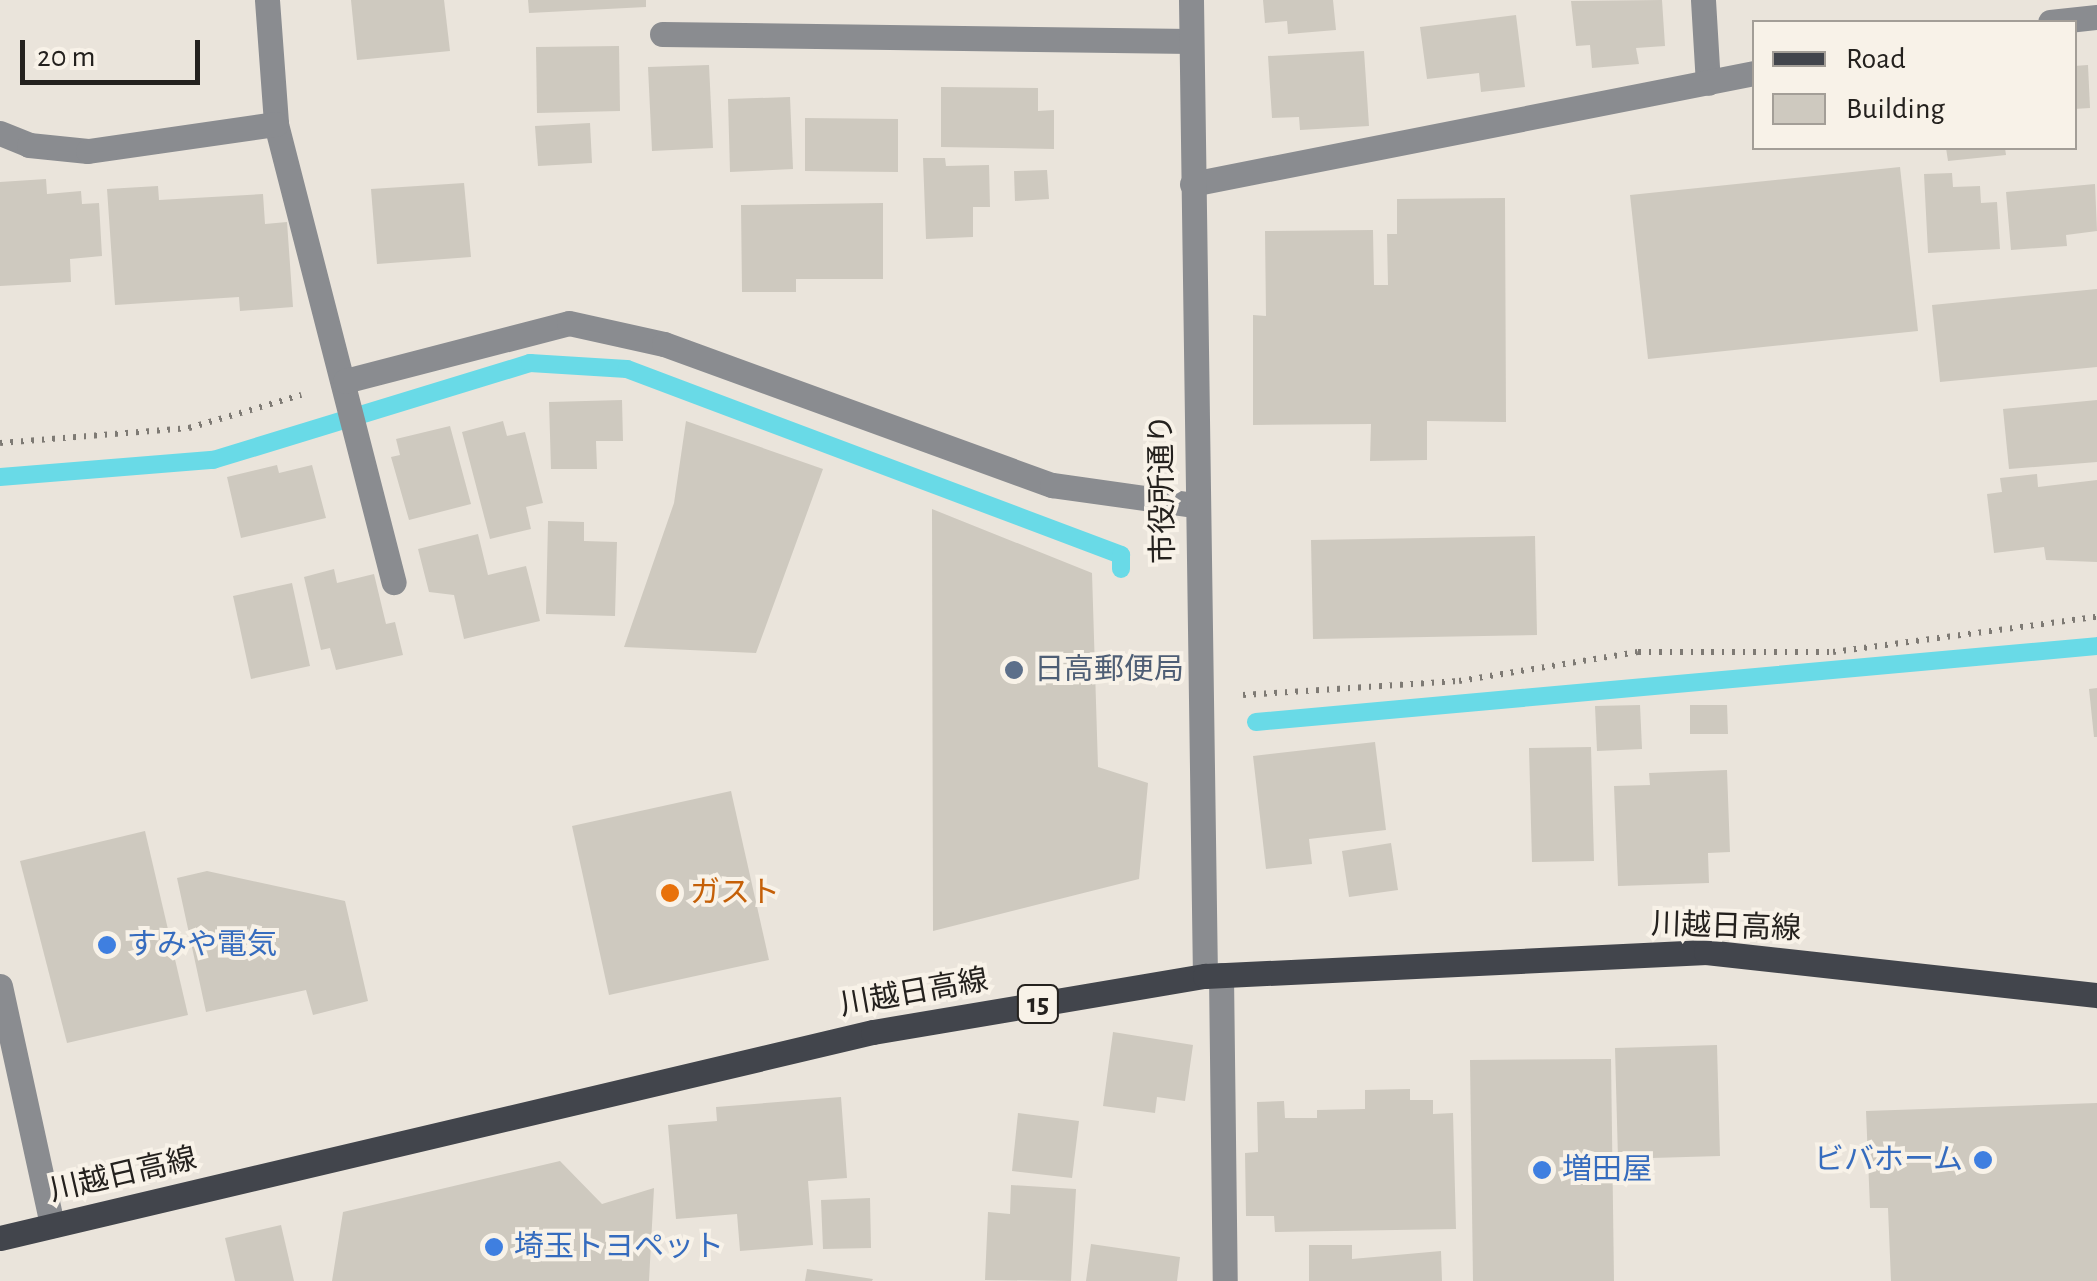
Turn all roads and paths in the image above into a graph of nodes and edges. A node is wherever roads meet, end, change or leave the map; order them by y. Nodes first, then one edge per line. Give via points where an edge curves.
1 (266, 0) edge
2 (1191, 0) edge
3 (1703, 0) edge
4 (2097, 17) edge
5 (2069, 20) edge
6 (662, 34) dead end
7 (1191, 41) junction
8 (1752, 73) edge
9 (1708, 83) junction
10 (276, 124) junction
11 (0, 133) edge
12 (1192, 184) junction
13 (345, 382) junction
14 (0, 443) edge
15 (1195, 505) junction
16 (394, 582) dead end
17 (2097, 618) edge
18 (1201, 697) junction
19 (1213, 976) junction
20 (0, 986) edge
21 (2097, 995) edge
22 (52, 1225) junction
23 (0, 1238) edge
24 (1226, 1281) edge

1 - 10 street
2 - 7 street, 市役所通り
3 - 9 street
4 - 5 street
6 - 7 street
7 - 12 street, 市役所通り
8 - 9 street
9 - 12 street
10 - 11 street via 88,151
10 - 13 street
12 - 15 street, 市役所通り
13 - 14 path via 188,428
13 - 15 street via 569,323 664,344 1052,485
13 - 16 street
15 - 18 street, 市役所通り
17 - 18 path via 1833,652 1638,652 1459,681
18 - 19 street, 市役所通り
19 - 21 main road, 川越日高線 / 15 via 1706,952
19 - 22 main road, 川越日高線 / 15 via 872,1032
19 - 24 street, 市役所通り
20 - 22 street
22 - 23 main road, 川越日高線 / 15

